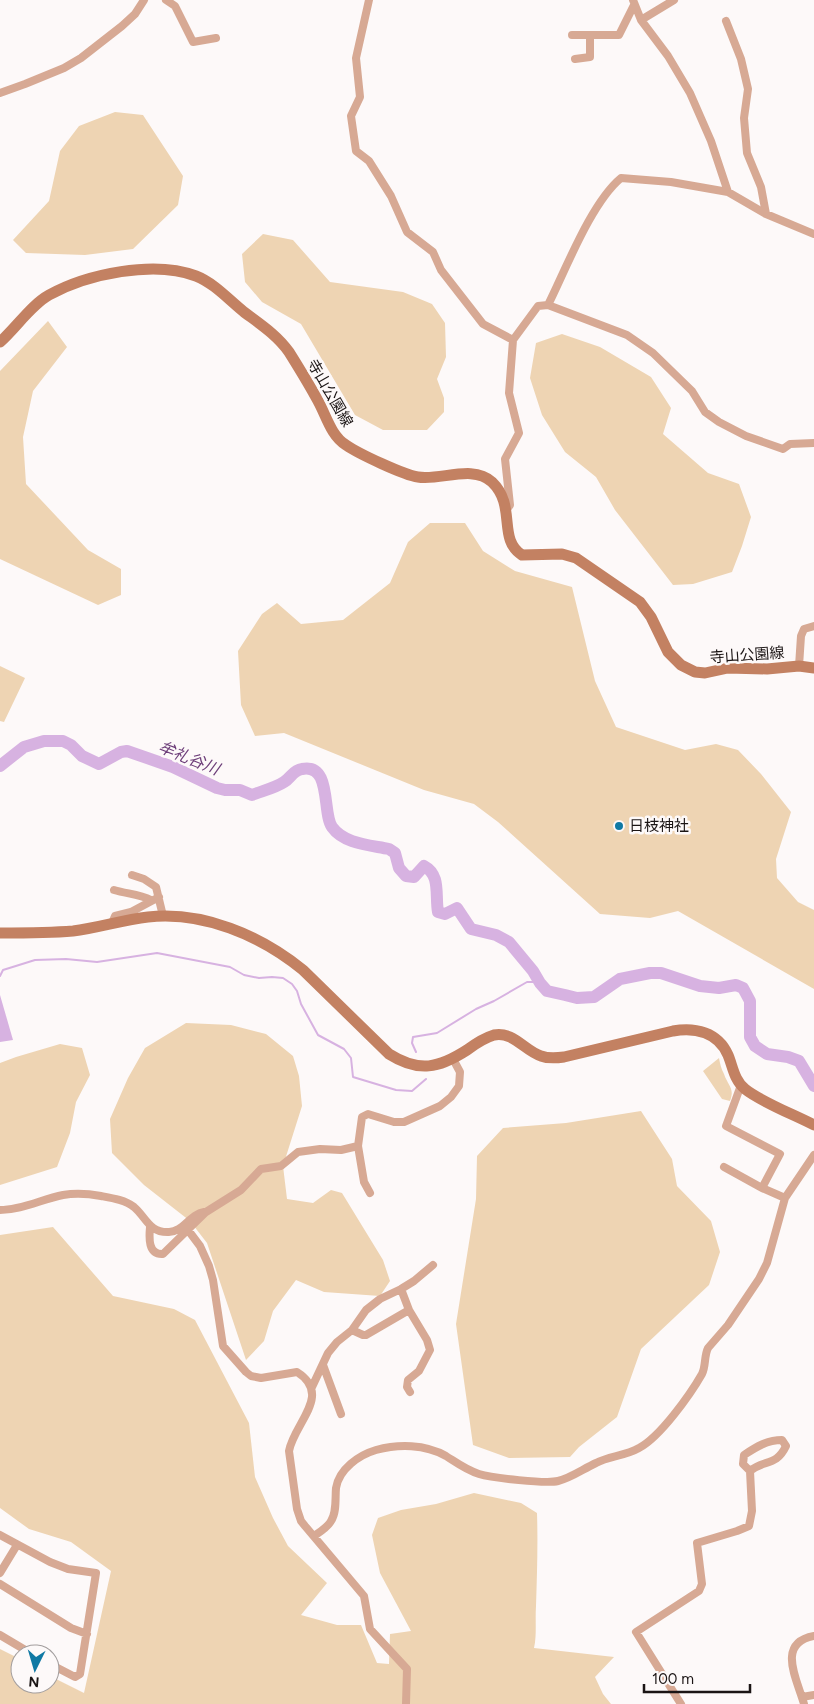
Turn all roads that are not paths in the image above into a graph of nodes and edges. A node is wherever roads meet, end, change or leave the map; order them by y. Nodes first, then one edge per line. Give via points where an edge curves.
1 (144, 0) edge
2 (166, 0) edge
3 (369, 0) edge
4 (674, 0) edge
5 (634, 2) edge
6 (641, 20) junction
7 (726, 21) dead end
8 (572, 36) dead end
9 (590, 36) junction
10 (216, 38) dead end
11 (575, 59) dead end
12 (0, 93) edge
13 (728, 192) junction
14 (766, 214) junction
15 (814, 234) edge
16 (548, 305) junction
17 (512, 340) junction
18 (0, 342) edge
19 (814, 442) edge
20 (507, 509) junction
21 (814, 626) edge
22 (799, 666) junction
23 (814, 668) edge
24 (132, 875) dead end
25 (114, 890) dead end
26 (159, 897) junction
27 (151, 900) junction
28 (163, 916) junction
29 (112, 923) junction
30 (0, 933) edge
31 (453, 1059) junction
32 (741, 1085) junction
33 (814, 1125) edge
34 (358, 1146) junction
35 (814, 1155) edge
36 (724, 1167) dead end
37 (762, 1188) junction
38 (370, 1193) dead end
39 (785, 1198) junction
40 (0, 1210) edge
41 (206, 1212) junction
42 (150, 1227) junction
43 (188, 1230) junction
44 (433, 1265) dead end
45 (401, 1289) junction
46 (409, 1310) junction
47 (352, 1330) junction
48 (323, 1364) junction
49 (312, 1387) junction
50 (410, 1392) dead end
51 (341, 1414) dead end
52 (750, 1471) junction
53 (0, 1535) edge
54 (314, 1536) junction
55 (17, 1544) junction
56 (0, 1572) edge
57 (0, 1584) edge
58 (87, 1634) junction
59 (0, 1635) edge
60 (814, 1636) edge
61 (15, 1644) edge
62 (60, 1669) edge
63 (814, 1695) edge
64 (803, 1700) edge
65 (406, 1704) edge
66 (681, 1704) edge

1 - 12 street via 135,14 82,58
2 - 10 street via 175,6 193,42
3 - 17 street via 356,58 360,97 351,116 356,150 369,161 391,196 407,232 433,252 442,270 483,324
4 - 6 street
5 - 6 street
5 - 9 street via 619,35
6 - 13 street via 690,93
7 - 14 street via 741,59 748,89 744,118 747,153 761,187
8 - 9 street
9 - 11 street via 590,58
13 - 14 street
13 - 16 street via 671,182 621,178 593,214
14 - 15 street
16 - 17 street via 538,306
16 - 19 street via 627,334 640,342 692,391 704,412 746,436 783,449 790,444
17 - 20 street via 509,393 519,433 505,459 510,505
18 - 20 main road, 寺山公園線 via 41,300 86,279 145,270 181,272 197,277 276,336 292,357 343,444 417,477 479,475 501,492
20 - 22 main road, 寺山公園線 via 509,542 516,552 522,555 562,554 576,558 640,602 668,652 686,668 706,673 728,668
21 - 22 street via 804,629 801,636
22 - 23 main road, 寺山公園線
24 - 26 street via 156,887
25 - 27 street
26 - 27 street
26 - 28 street
27 - 29 street via 131,912 115,916
28 - 29 main road
28 - 31 main road via 221,925 280,952 400,1061 425,1066
29 - 30 main road via 75,931
31 - 32 main road via 485,1038 496,1035 506,1035 538,1055 553,1058 686,1029 698,1030 724,1047
31 - 34 street via 460,1072 459,1086 451,1097 440,1106 404,1122 368,1114 362,1117
32 - 33 main road via 755,1096
32 - 37 street via 726,1126 780,1154
34 - 38 street via 364,1182
34 - 41 street via 298,1152 281,1166 261,1169 241,1190
35 - 39 street
36 - 37 street
37 - 39 street
39 - 54 street via 767,1263 759,1279 708,1348 704,1370 692,1389 640,1448 597,1462 559,1481 546,1483 464,1469 426,1448 376,1450 358,1458 341,1475 331,1522
40 - 42 street via 64,1195 100,1196 133,1206
41 - 42 street via 195,1215 176,1231 166,1232
41 - 43 street
42 - 43 street via 149,1243 159,1255
43 - 49 street via 209,1266 222,1346 251,1376 261,1378 297,1372
44 - 45 street
45 - 46 street
45 - 47 street via 366,1310
46 - 47 street via 366,1335
46 - 50 street via 430,1350 419,1371 408,1380
47 - 48 street via 337,1342
48 - 49 street
48 - 51 street
49 - 54 street via 312,1402 289,1451 298,1515
52 - 52 street via 743,1464 744,1455 771,1440 782,1440 786,1446 782,1454 770,1464 757,1465
52 - 66 street via 752,1511 749,1526 698,1543 702,1584 699,1591 636,1632
53 - 55 street
54 - 65 street via 364,1596 370,1629 407,1670
55 - 56 street
55 - 58 street via 68,1569 96,1573
57 - 58 street via 71,1628
58 - 62 street via 80,1674 75,1676
59 - 61 street
60 - 64 street via 798,1642 791,1658
63 - 64 street

